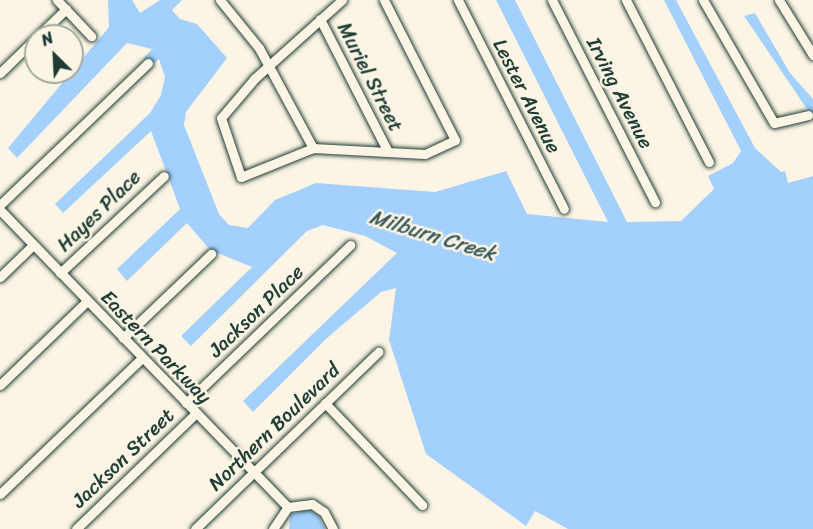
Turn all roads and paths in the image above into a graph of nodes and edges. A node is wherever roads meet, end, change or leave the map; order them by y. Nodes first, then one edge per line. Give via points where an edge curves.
1 (57, 0) edge
2 (220, 0) edge
3 (342, 0) edge
4 (384, 0) edge
5 (458, 0) edge
6 (552, 0) edge
7 (626, 0) edge
8 (703, 0) edge
9 (778, 0) edge
10 (66, 9) junction
11 (320, 19) junction
12 (50, 24) edge
13 (91, 36) dead end
14 (24, 50) edge
15 (813, 55) edge
16 (148, 63) dead end
17 (269, 64) junction
18 (0, 73) edge
19 (808, 115) dead end
20 (313, 148) junction
21 (388, 152) junction
22 (709, 162) dead end
23 (164, 176) dead end
24 (655, 202) dead end
25 (0, 205) edge
26 (564, 209) dead end
27 (0, 210) edge
28 (351, 244) dead end
29 (33, 245) junction
30 (211, 255) dead end
31 (60, 273) junction
32 (0, 277) edge
33 (87, 301) junction
34 (123, 338) junction
35 (378, 352) dead end
36 (142, 358) junction
37 (0, 386) edge
38 (186, 403) junction
39 (325, 403) junction
40 (196, 413) junction
41 (253, 473) junction
42 (0, 494) edge
43 (422, 505) dead end
44 (288, 507) junction
45 (76, 529) edge
46 (195, 529) edge
47 (273, 529) edge
48 (333, 529) edge

1 - 10 street
2 - 17 street
3 - 11 street
4 - 21 street via 455,140 425,154
5 - 26 street, Lester Avenue
6 - 24 street, Irving Avenue
7 - 22 street
8 - 19 street via 774,123
9 - 15 street
10 - 12 street
10 - 13 street
11 - 17 street
11 - 21 street, Muriel Street
14 - 18 street
16 - 25 street
17 - 20 street
17 - 20 street via 221,118 241,177
20 - 21 street
23 - 31 street, Hayes Place
27 - 29 street, Eastern Parkway
28 - 38 street, Jackson Place
29 - 31 street, Eastern Parkway
29 - 32 street
30 - 34 street
31 - 33 street, Eastern Parkway
33 - 34 street, Eastern Parkway
33 - 37 street
34 - 36 street, Eastern Parkway
35 - 39 street, Northern Boulevard
36 - 38 street, Eastern Parkway
36 - 42 street
38 - 40 street, Eastern Parkway
39 - 41 street, Northern Boulevard
39 - 43 street
40 - 41 street, Eastern Parkway
40 - 45 street, Jackson Street
41 - 44 street, Eastern Parkway
41 - 46 street, Northern Boulevard
44 - 47 street
44 - 48 street via 312,504 324,512

